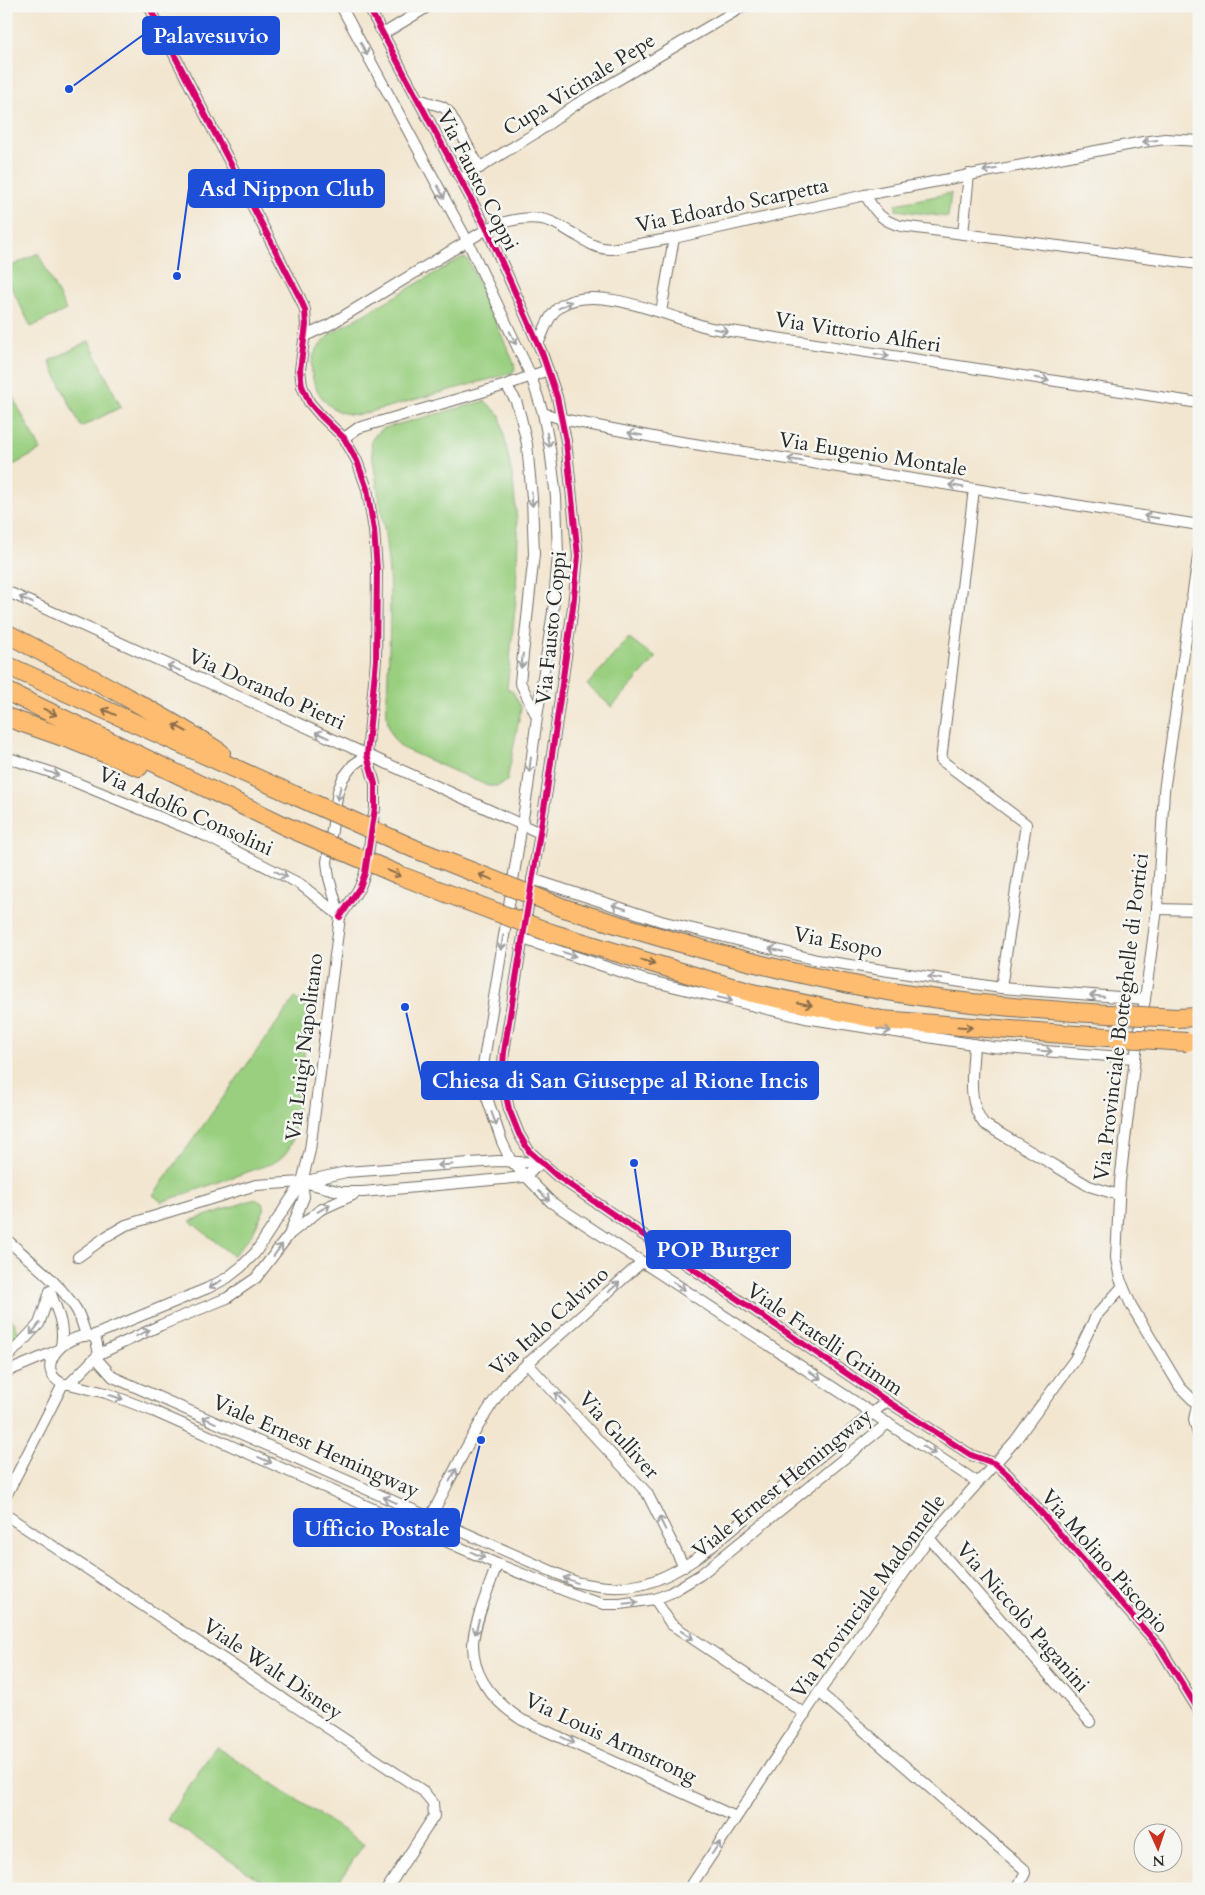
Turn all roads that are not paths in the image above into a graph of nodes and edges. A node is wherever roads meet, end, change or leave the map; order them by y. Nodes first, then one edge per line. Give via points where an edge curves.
1 (149, 6) edge
2 (341, 6) edge
3 (368, 6) edge
4 (429, 6) edge
5 (744, 6) edge
6 (383, 34) junction
7 (418, 99) junction
8 (1199, 141) edge
9 (480, 168) junction
10 (969, 174) junction
11 (461, 179) junction
12 (865, 195) junction
13 (487, 229) junction
14 (963, 234) junction
15 (674, 238) junction
16 (468, 242) junction
17 (1199, 264) edge
18 (661, 312) junction
19 (305, 336) junction
20 (538, 344) junction
21 (548, 370) junction
22 (531, 376) junction
23 (506, 385) junction
24 (1199, 404) edge
25 (543, 413) junction
26 (562, 419) junction
27 (344, 438) junction
28 (974, 489) junction
29 (1199, 525) edge
30 (1199, 550) edge
31 (6, 591) edge
32 (6, 633) edge
33 (6, 665) edge
34 (6, 691) edge
35 (536, 716) junction
36 (6, 717) edge
37 (366, 755) junction
38 (6, 757) edge
39 (265, 782) junction
40 (521, 824) junction
41 (285, 826) junction
42 (540, 832) junction
43 (532, 879) junction
44 (1157, 910) junction
45 (1199, 910) edge
46 (340, 917) junction
47 (523, 939) junction
48 (1001, 988) junction
49 (1146, 999) junction
50 (1199, 1017) edge
51 (1199, 1042) edge
52 (974, 1044) junction
53 (1135, 1058) junction
54 (511, 1161) junction
55 (542, 1163) junction
56 (524, 1177) junction
57 (302, 1182) junction
58 (363, 1192) junction
59 (1119, 1194) junction
60 (289, 1234) junction
61 (6, 1239) edge
62 (78, 1257) dead end
63 (642, 1262) junction
64 (42, 1272) junction
65 (1123, 1286) junction
66 (50, 1292) junction
67 (89, 1336) junction
68 (59, 1348) junction
69 (97, 1356) junction
70 (6, 1359) edge
71 (35, 1360) junction
72 (527, 1364) junction
73 (50, 1368) junction
74 (6, 1372) edge
75 (66, 1384) junction
76 (886, 1401) junction
77 (1198, 1406) edge
78 (872, 1413) junction
79 (888, 1423) junction
80 (1199, 1438) edge
81 (996, 1464) junction
82 (977, 1482) junction
83 (6, 1496) edge
84 (6, 1515) edge
85 (430, 1518) junction
86 (929, 1538) junction
87 (497, 1564) junction
88 (684, 1567) junction
89 (656, 1599) junction
90 (819, 1692) junction
91 (1199, 1711) edge
92 (805, 1714) junction
93 (1090, 1722) dead end
94 (736, 1817) junction
95 (387, 1889) edge
96 (689, 1889) edge
97 (1017, 1889) edge

1 - 19 street, Via Luigi Napolitano via 300,298 305,310
2 -> 16 street, Via Fausto Coppi
3 - 6 street, Via Fausto Coppi
4 - 6 street
5 - 9 street, Cupa Vicinale Pepe via 575,104 540,131
6 - 7 street, Via Fausto Coppi
7 - 9 street, Via Fausto Coppi via 449,112
7 - 11 street, Via Fausto Coppi
8 -> 10 street, Via Edoardo Scarpetta via 1165,139 1143,142
9 - 11 street, Cupa Vicinale Pepe
10 - 12 street, Via Edoardo Scarpetta
10 - 14 street
11 - 13 street, Via Fausto Coppi
12 - 14 street via 878,215 893,224
12 - 15 street, Via Edoardo Scarpetta
13 - 15 street, Via Edoardo Scarpetta via 517,219 546,220 606,249
13 - 16 street, Via Edoardo Scarpetta
13 - 20 street, Via Fausto Coppi
14 - 17 street
15 - 18 street
16 - 19 street, Via Edoardo Scarpetta
16 -> 22 street, Via Fausto Coppi
20 -> 18 street, Via Vittorio Alfieri via 555,312 570,301 608,299
18 -> 24 street, Via Vittorio Alfieri via 711,328
19 - 27 street, Via Luigi Napolitano via 300,370 302,386 309,402
20 - 21 street, Via Fausto Coppi
21 - 22 street
21 - 26 street, Via Fausto Coppi
22 - 23 street
22 - 25 street, Via Fausto Coppi
23 - 27 street via 358,428
23 -> 35 street, Via Fausto Coppi via 516,401 528,444 534,554 520,682
25 - 26 street, Via Eugenio Montale
25 -> 35 street, Via Fausto Coppi via 556,496 558,555 553,612
28 -> 26 street, Via Eugenio Montale via 663,440
26 - 42 street, Via Fausto Coppi via 578,556
27 - 37 street, Via Luigi Napolitano via 367,489 377,570 376,660
29 -> 28 street, Via Eugenio Montale
28 - 48 street via 941,760 1026,824
30 - 44 street, Via Provinciale Botteghelle di Portici via 1164,790
37 -> 31 street, Via Dorando Pietri
39 -> 32 highway via 200,740
39 -> 33 highway
34 -> 41 highway
35 -> 40 street, Via Fausto Coppi
36 - 41 highway via 70,739
37 - 40 street, Via Dorando Pietri
37 - 46 street, Via Luigi Napolitano via 375,784 375,808 365,873 360,887
37 -> 46 street, Via Luigi Napolitano via 353,765 338,791 328,862
38 -> 46 street, Via Adolfo Consolini via 208,837 300,884
50 -> 39 highway, bridge via 1074,1012 971,1003 767,966 666,940 564,908 415,849
40 - 42 street, Via Dorando Pietri
40 -> 54 street, Via Fausto Coppi via 483,1066 484,1089
41 -> 51 highway, bridge via 399,875 551,933 752,993 882,1020
42 - 43 street, Via Fausto Coppi
43 - 47 street, Via Fausto Coppi
48 -> 43 street, Via Esopo via 817,960 661,921
44 - 45 street
44 - 49 street, Via Provinciale Botteghelle di Portici
46 - 57 street, Via Luigi Napolitano via 310,1150
47 -> 52 street via 642,979 805,1018
47 - 55 street, Via Fausto Coppi via 502,1078 519,1134
49 -> 48 street, Via Esopo
49 - 53 street, Via Provinciale Botteghelle di Portici
52 -> 53 street
52 - 59 street via 972,1096 978,1117 984,1124 1089,1186
53 - 59 street, Via Provinciale Botteghelle di Portici
54 - 55 street
54 - 56 street, Viale Fratelli Grimm
54 -> 57 street via 346,1172
55 - 56 street
55 - 76 street, Viale Fratelli Grimm
56 - 58 street
56 -> 63 street, Viale Fratelli Grimm via 551,1202
57 - 58 street via 342,1192
57 - 60 street via 304,1197
57 - 62 street via 256,1185 126,1225
57 -> 67 street via 255,1253 227,1278
60 -> 58 street via 320,1210
59 - 65 street, Via Provinciale Botteghelle di Portici via 1116,1258
69 -> 60 street via 241,1290 269,1263
61 - 64 street, Viale Ernest Hemingway
72 -> 63 street, Via Italo Calvino
63 -> 78 street, Viale Fratelli Grimm
64 - 66 street
64 - 67 street, Viale Ernest Hemingway via 76,1310
65 - 77 street, Via Provinciale Botteghelle di Portici via 1180,1387
65 - 81 street, Via Provinciale Madonnelle via 1102,1309 1075,1359
66 - 68 street via 62,1326
66 -> 70 street via 39,1324
67 - 68 street via 76,1338
67 - 69 street, Viale Ernest Hemingway via 96,1340
68 - 71 street
68 - 73 street
69 - 75 street
85 -> 69 street, Viale Ernest Hemingway via 113,1377
71 - 73 street via 44,1361
71 - 74 street
85 -> 72 street, Via Italo Calvino via 496,1397
88 -> 72 street, Via Gulliver via 644,1488
73 - 75 street via 51,1374
75 - 83 street
75 -> 87 street, Viale Ernest Hemingway via 106,1393 153,1411
76 - 78 street, Viale Ernest Hemingway
76 - 79 street, Viale Ernest Hemingway
76 - 81 street, Viale Fratelli Grimm via 971,1455
77 - 80 street via 1194,1420
78 - 79 street, Viale Fratelli Grimm
78 - 88 street, Viale Ernest Hemingway
79 -> 82 street, Viale Fratelli Grimm
79 - 89 street, Viale Ernest Hemingway via 700,1575
81 - 82 street, Via Provinciale Madonnelle
81 - 91 street, Via Molino Piscopio via 1159,1646
82 - 86 street, Via Provinciale Madonnelle
84 - 95 street, Viale Walt Disney via 423,1791 434,1809 432,1822
88 -> 85 street, Viale Ernest Hemingway via 659,1580 637,1586 597,1588 576,1582
86 - 90 street, Via Provinciale Madonnelle
86 - 93 street, Via Niccolò Paganini
87 -> 89 street, Viale Ernest Hemingway via 604,1604
87 -> 94 street, Via Louis Armstrong via 473,1645 479,1674 499,1703 522,1720
89 -> 92 street via 671,1624
90 - 92 street, Via Provinciale Madonnelle
90 - 97 street via 1024,1869
92 - 94 street, Via Provinciale Madonnelle
96 -> 94 street, Via Provinciale Madonnelle

